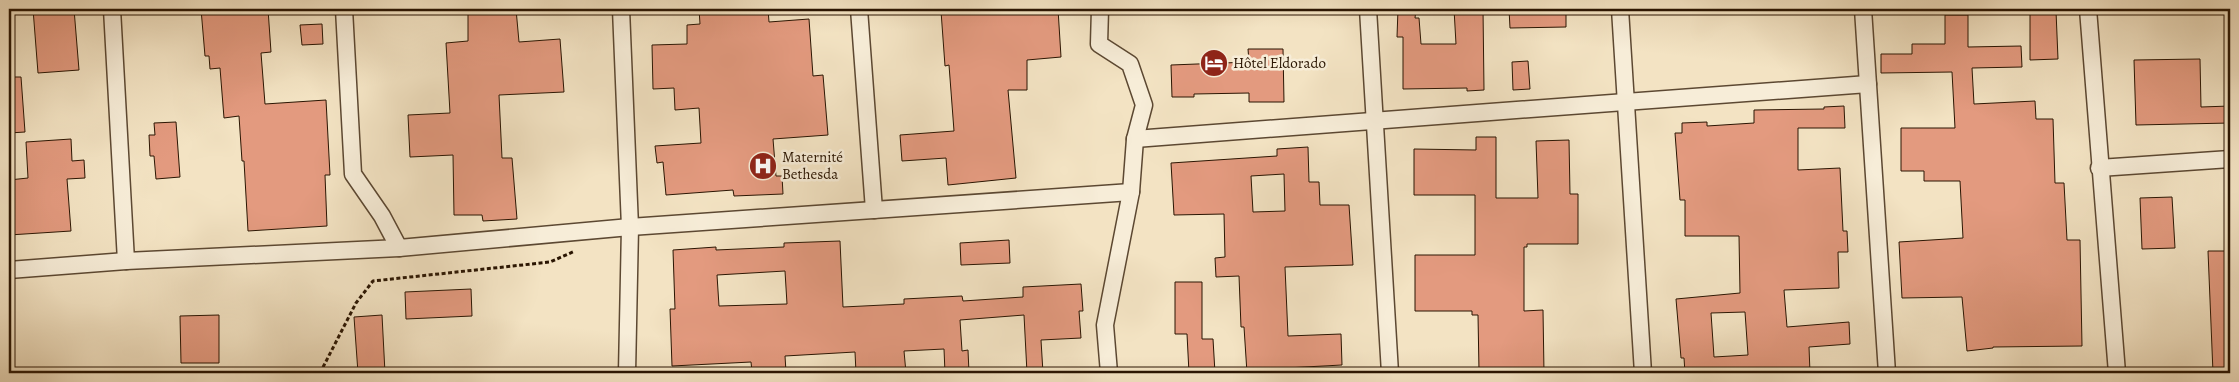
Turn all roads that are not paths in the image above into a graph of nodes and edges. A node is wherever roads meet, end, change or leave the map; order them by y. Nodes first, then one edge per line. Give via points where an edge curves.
1 (112, 9) edge
2 (344, 9) edge
3 (621, 9) edge
4 (860, 9) edge
5 (1100, 9) edge
6 (1368, 9) edge
7 (1620, 9) edge
8 (1862, 9) edge
9 (2088, 9) edge
10 (1868, 84) junction
11 (1627, 103) junction
12 (1376, 119) junction
13 (1135, 139) junction
14 (2230, 159) edge
15 (2099, 168) junction
16 (1132, 192) junction
17 (874, 210) junction
18 (630, 226) junction
19 (398, 248) junction
20 (126, 261) junction
21 (9, 270) edge
22 (627, 373) edge
23 (1109, 373) edge
24 (1390, 373) edge
25 (1643, 373) edge
26 (1887, 373) edge
27 (2117, 373) edge

1 - 20 street
2 - 19 street via 353,174 382,216
3 - 18 street
4 - 17 street
5 - 13 street via 1099,44 1130,64 1144,105
6 - 12 street
7 - 11 street
8 - 10 street
9 - 15 street
10 - 11 street
10 - 26 street
11 - 12 street
11 - 25 street
12 - 13 street
12 - 24 street
13 - 16 street
14 - 15 street
15 - 27 street
16 - 17 street
16 - 23 street via 1105,325
17 - 18 street
18 - 19 street
18 - 22 street
19 - 20 street
20 - 21 street

